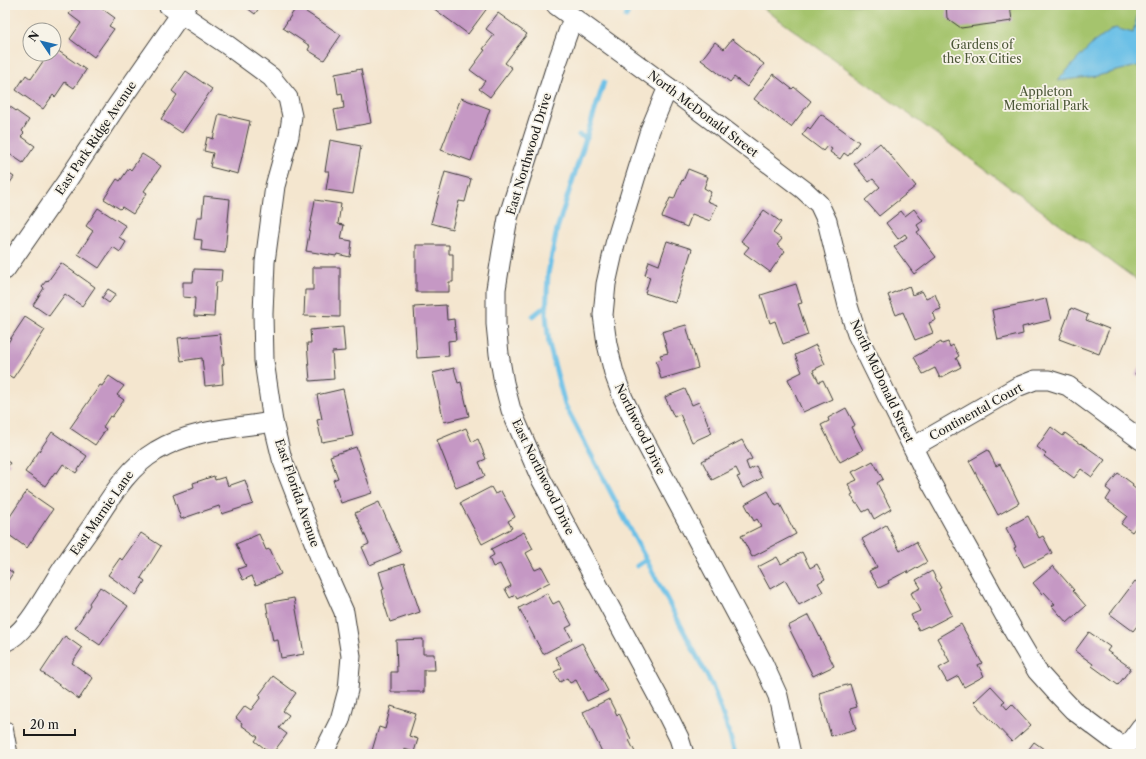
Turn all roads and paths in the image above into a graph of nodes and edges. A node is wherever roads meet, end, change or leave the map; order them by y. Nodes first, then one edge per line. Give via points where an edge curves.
1 (556, 5) edge
2 (178, 8) edge
3 (573, 18) junction
4 (668, 87) junction
5 (5, 270) edge
6 (273, 422) junction
7 (1141, 440) edge
8 (913, 447) junction
9 (7, 641) edge
10 (8, 727) dead end
11 (1141, 727) edge
12 (1123, 752) edge
13 (13, 754) edge
14 (323, 754) edge
15 (684, 754) edge
16 (791, 754) edge

1 - 3 street, North McDonald Street
2 - 5 street, East Park Ridge Avenue via 116,107
2 - 6 street, East Florida Avenue via 271,77 288,98 292,116 275,186 265,262 264,361
3 - 4 street, North McDonald Street
3 - 15 street, East Northwood Drive via 508,218 496,289 499,354 511,410 542,479 663,706
4 - 8 street, North McDonald Street via 804,190 818,204 827,221 857,334
4 - 16 street, Northwood Drive via 650,130 615,244 606,284 603,315 607,344 614,373 634,421 763,663 778,696
6 - 9 street, East Marnie Lane via 207,432 180,440 156,451 136,466 122,481 37,609 20,631
6 - 14 street, East Florida Avenue via 282,459 295,495 344,612 350,656 348,690 340,720
7 - 8 street, Continental Court via 1068,386 1049,380 1035,380 1017,387
8 - 12 street, North McDonald Street via 1037,670 1073,710
10 - 13 lane
11 - 12 street

